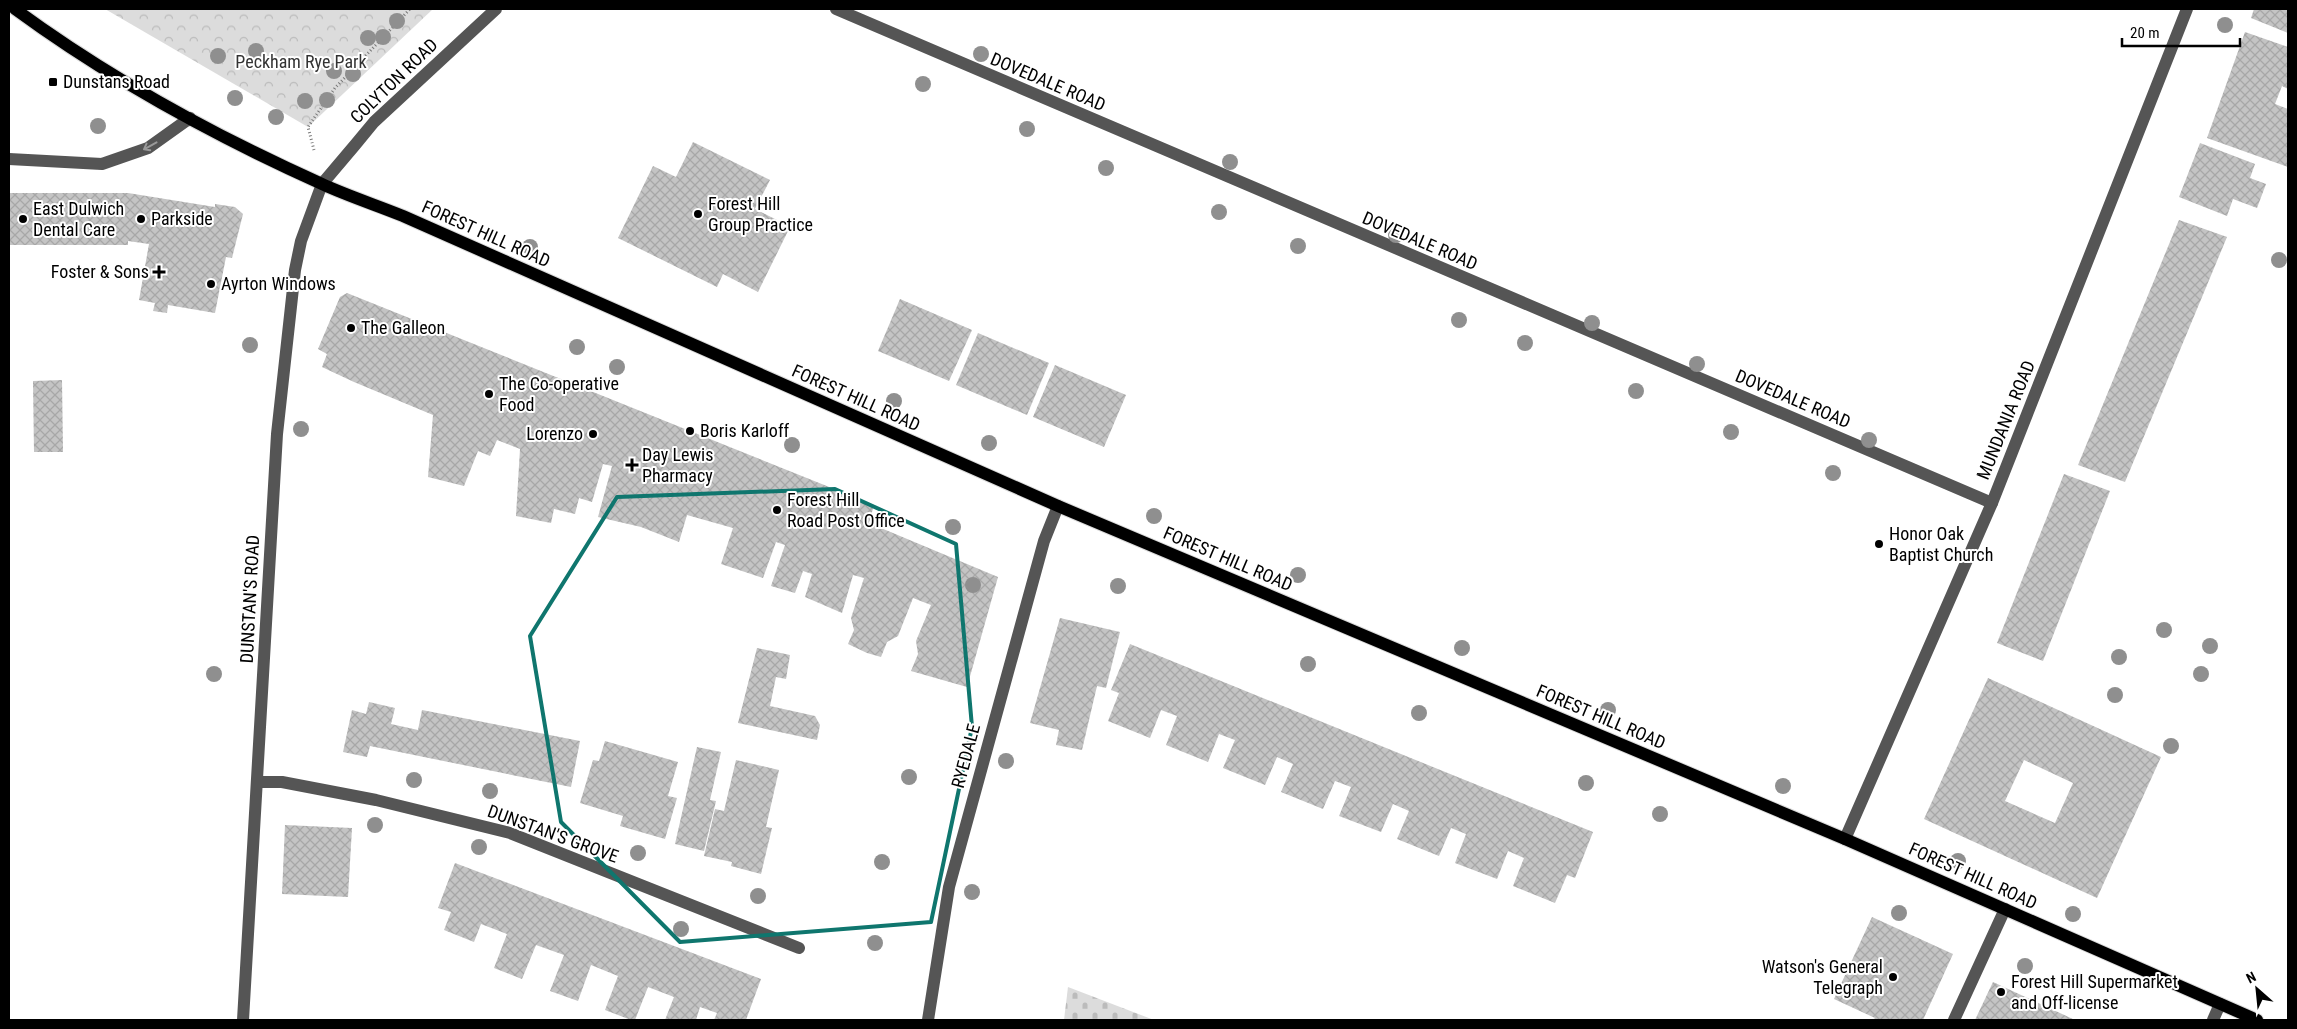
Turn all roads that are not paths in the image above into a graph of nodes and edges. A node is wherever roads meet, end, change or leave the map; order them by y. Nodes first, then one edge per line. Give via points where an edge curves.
1 (15, 9) edge
2 (496, 9) edge
3 (836, 9) edge
4 (2187, 9) edge
5 (190, 118) junction
6 (9, 159) edge
7 (322, 184) junction
8 (1992, 503) junction
9 (1058, 506) junction
10 (257, 782) junction
11 (1845, 839) junction
12 (2005, 909) junction
13 (799, 948) dead end
14 (2220, 1004) junction
15 (243, 1020) edge
16 (928, 1020) edge
17 (1954, 1020) edge
18 (2213, 1020) edge
19 (2257, 1020) edge

1 - 5 main road, FOREST HILL ROAD via 61,43
2 - 7 street, COLYTON ROAD via 374,122
3 - 8 street, DOVEDALE ROAD
4 - 8 street, MUNDANIA ROAD
5 -> 6 street via 148,148 102,164
5 - 7 main road, FOREST HILL ROAD
7 - 9 main road, FOREST HILL ROAD via 403,216
7 - 10 street, DUNSTAN'S ROAD via 301,241 295,270 279,415
8 - 11 street, MUNDANIA ROAD
9 - 11 main road, FOREST HILL ROAD
9 - 16 street, RYEDALE via 1042,550 949,887
10 - 13 street, DUNSTAN'S GROVE via 282,782 348,795 510,833
10 - 15 street, DUNSTAN'S ROAD
11 - 12 main road, FOREST HILL ROAD
12 - 14 main road, FOREST HILL ROAD
12 - 17 street
14 - 18 street
14 - 19 main road, FOREST HILL ROAD

